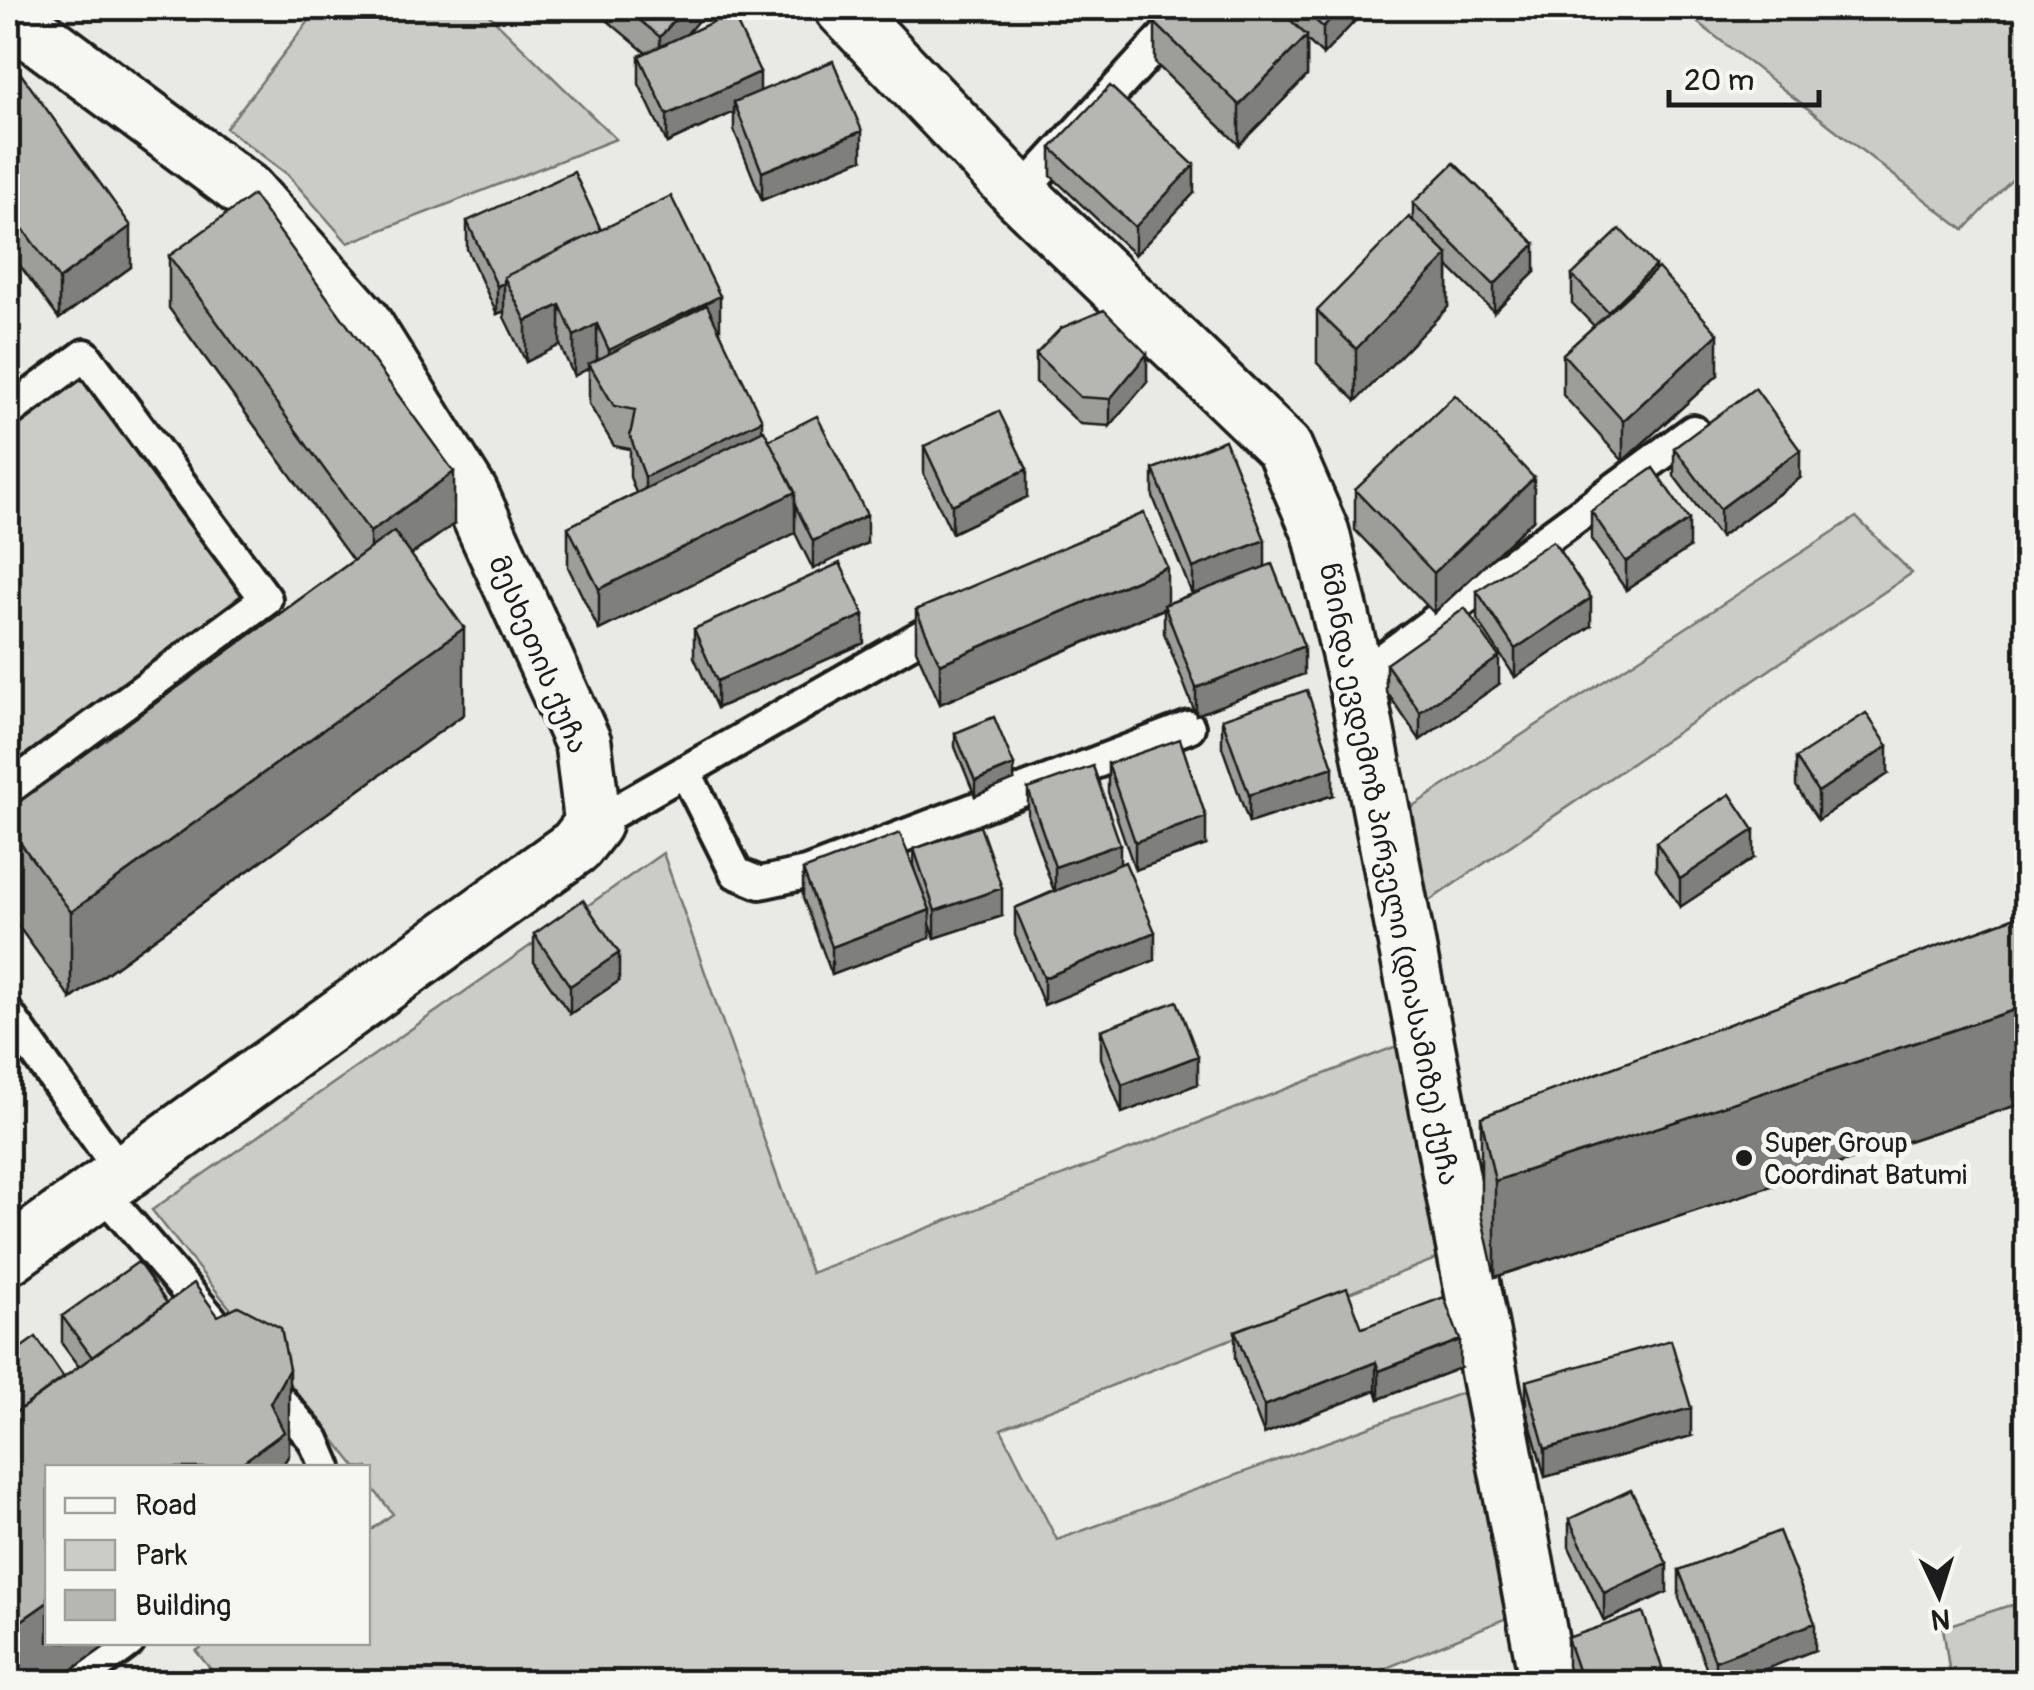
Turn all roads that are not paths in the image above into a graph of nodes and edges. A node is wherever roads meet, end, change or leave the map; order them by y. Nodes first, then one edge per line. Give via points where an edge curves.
1 (843, 8) edge
2 (1190, 8) edge
3 (41, 21) edge
4 (1020, 194) junction
5 (8, 412) edge
6 (1693, 431) edge
7 (976, 605) edge
8 (1356, 678) junction
9 (1189, 727) dead end
10 (685, 771) junction
11 (8, 789) edge
12 (593, 824) junction
13 (8, 1014) edge
14 (110, 1180) junction
15 (8, 1256) edge
16 (225, 1336) edge
17 (250, 1366) edge
18 (325, 1465) edge
19 (126, 1645) edge
20 (75, 1682) edge
21 (1548, 1682) edge

1 - 4 street, წმინდა ევდემოზ პირველი (დიასამიზე) ქუჩა
2 - 4 lane
3 - 12 street, მესხეთის ქუჩა via 246,191 362,321 478,511 583,744
4 - 8 street, წმინდა ევდემოზ პირველი (დიასამიზე) ქუჩა via 1284,448 1321,534
5 - 11 lane via 85,354 266,599
6 - 8 lane
7 - 10 lane
8 - 21 street, წმინდა ევდემოზ პირველი (დიასამიზე) ქუჩა
9 - 10 lane via 806,873 760,883 736,873
10 - 12 lane
12 - 14 street via 576,846
13 - 14 lane
14 - 15 street
14 - 16 lane
17 - 18 lane via 314,1440
19 - 20 lane

